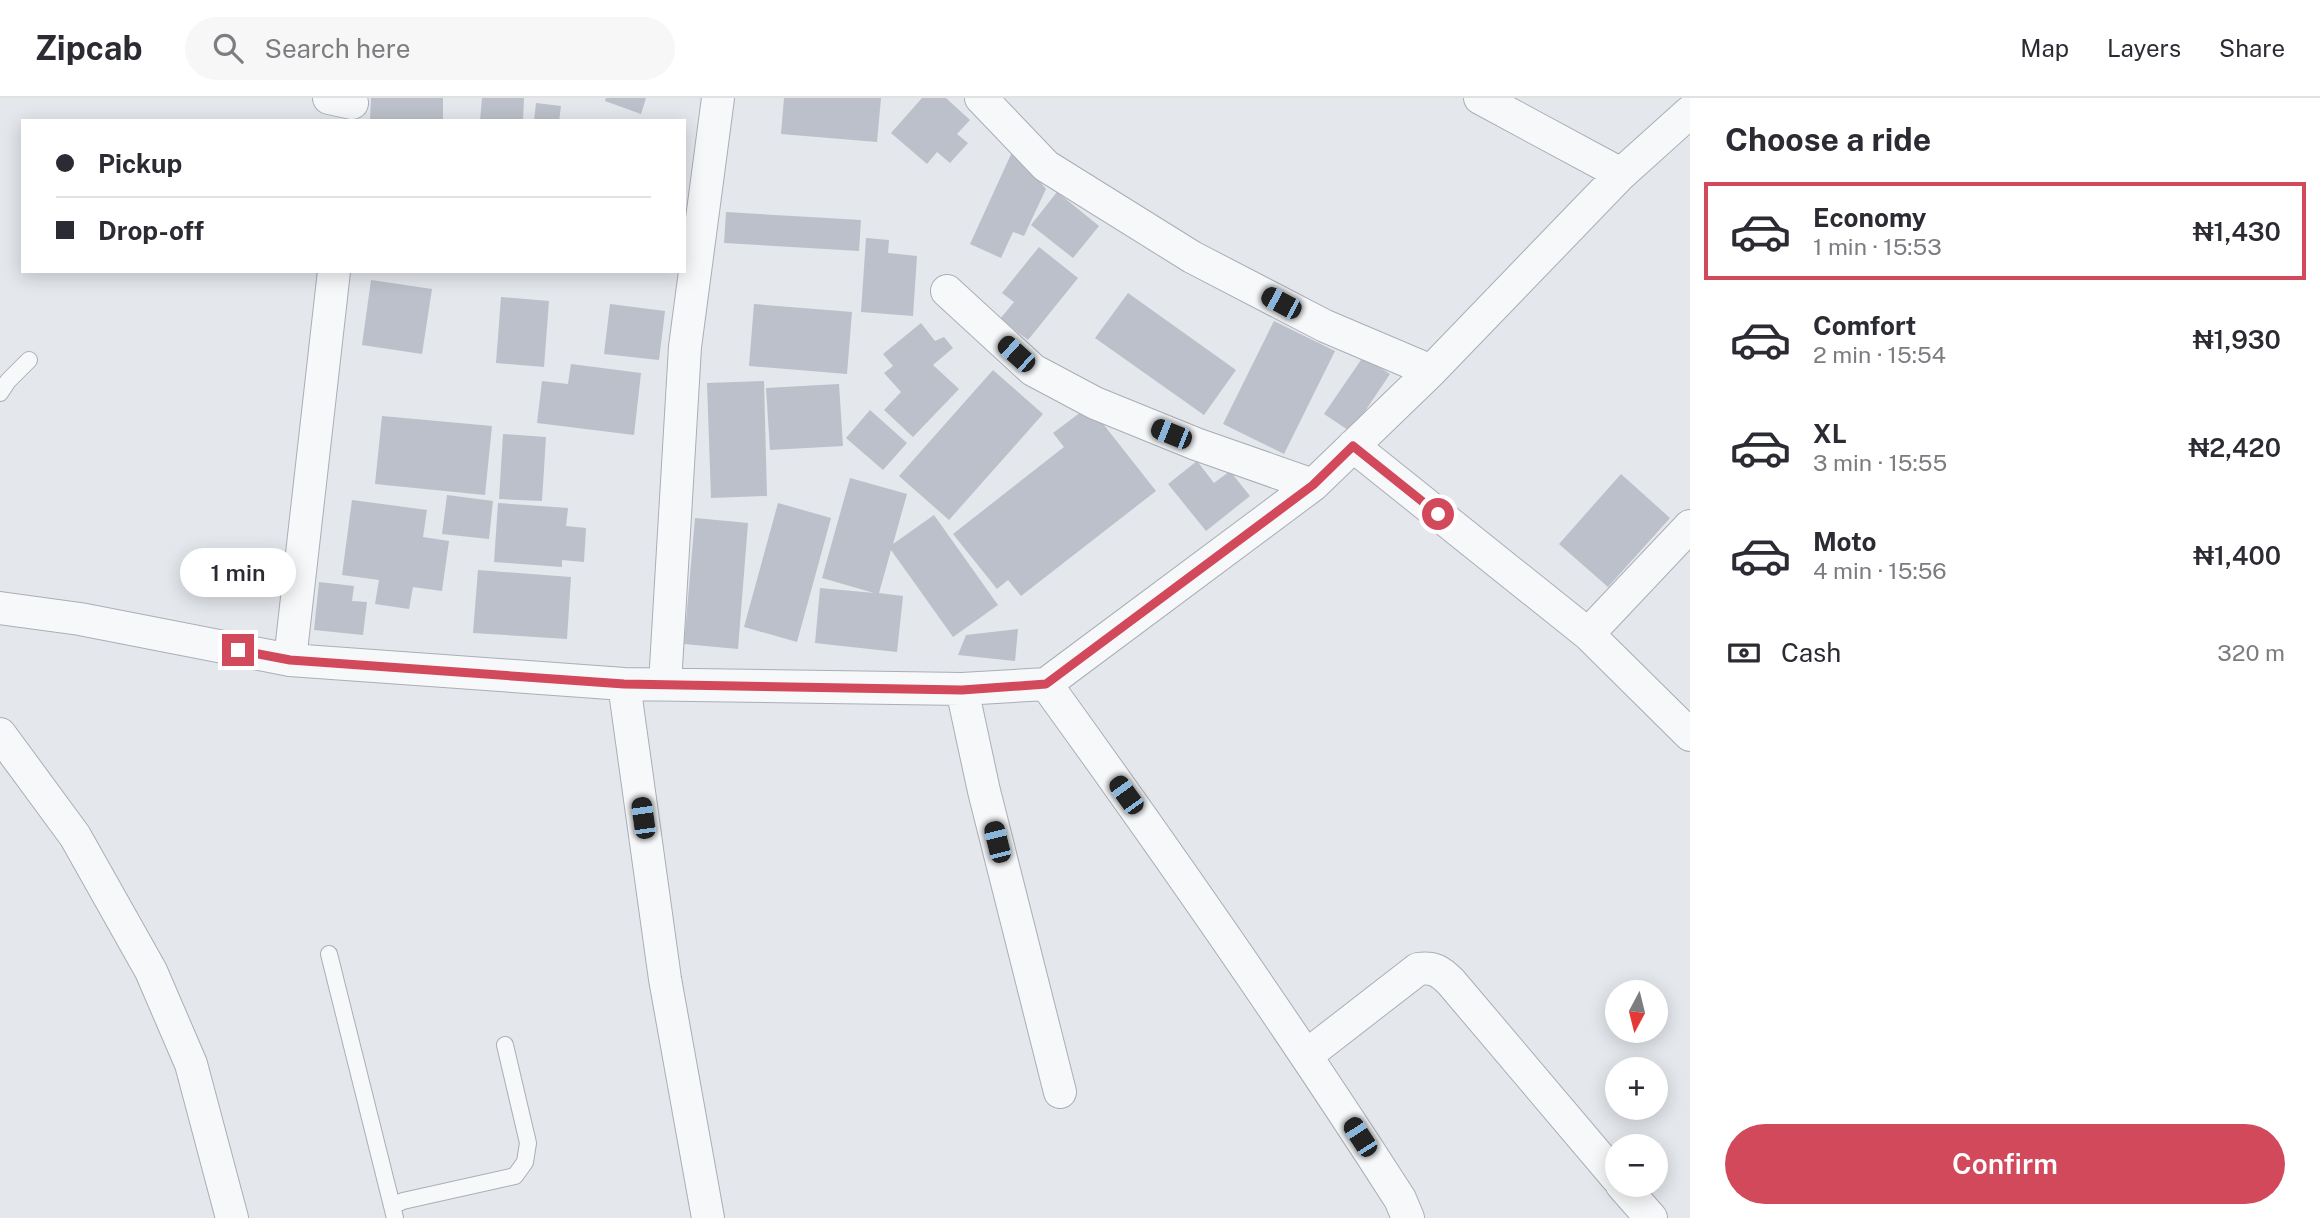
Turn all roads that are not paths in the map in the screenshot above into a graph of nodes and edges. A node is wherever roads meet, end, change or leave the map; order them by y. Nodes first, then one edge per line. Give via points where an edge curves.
1 (718, 98) edge
2 (981, 98) edge
3 (1479, 98) edge
4 (1690, 111) edge
5 (1621, 174) junction
6 (334, 273) edge
7 (947, 291) dead end
8 (29, 360) dead end
9 (1431, 371) junction
10 (0, 393) edge
11 (1353, 446) junction
12 (1313, 485) junction
13 (1690, 526) edge
14 (0, 608) edge
15 (1588, 634) junction
16 (290, 660) junction
17 (624, 684) junction
18 (665, 684) junction
19 (1046, 684) junction
20 (962, 690) junction
21 (0, 734) edge
22 (1690, 735) edge
23 (330, 954) dead end
24 (505, 1045) dead end
25 (1307, 1055) junction
26 (1060, 1092) dead end
27 (1605, 1164) edge
28 (1633, 1197) edge
29 (393, 1212) edge
30 (232, 1218) edge
31 (708, 1218) edge
32 (1408, 1218) edge
33 (1651, 1218) edge

1 - 18 street via 685,347
2 - 9 street via 1046,166 1192,257 1325,326
3 - 5 street
4 - 5 street
5 - 9 street
6 - 16 street
7 - 12 street via 1033,370 1096,403
8 - 10 lane
9 - 11 street
11 - 12 street
11 - 15 street
12 - 19 street
13 - 15 street
14 - 16 street
15 - 22 street
16 - 17 street
17 - 18 street
17 - 31 street via 665,979
18 - 20 street
19 - 20 street
19 - 25 street
20 - 26 street
21 - 30 street via 75,836 151,971 191,1064
23 - 29 lane
24 - 29 lane via 528,1143 525,1162 514,1176 403,1201
25 - 27 street via 1418,969 1431,967 1451,982
25 - 32 street
28 - 33 street

